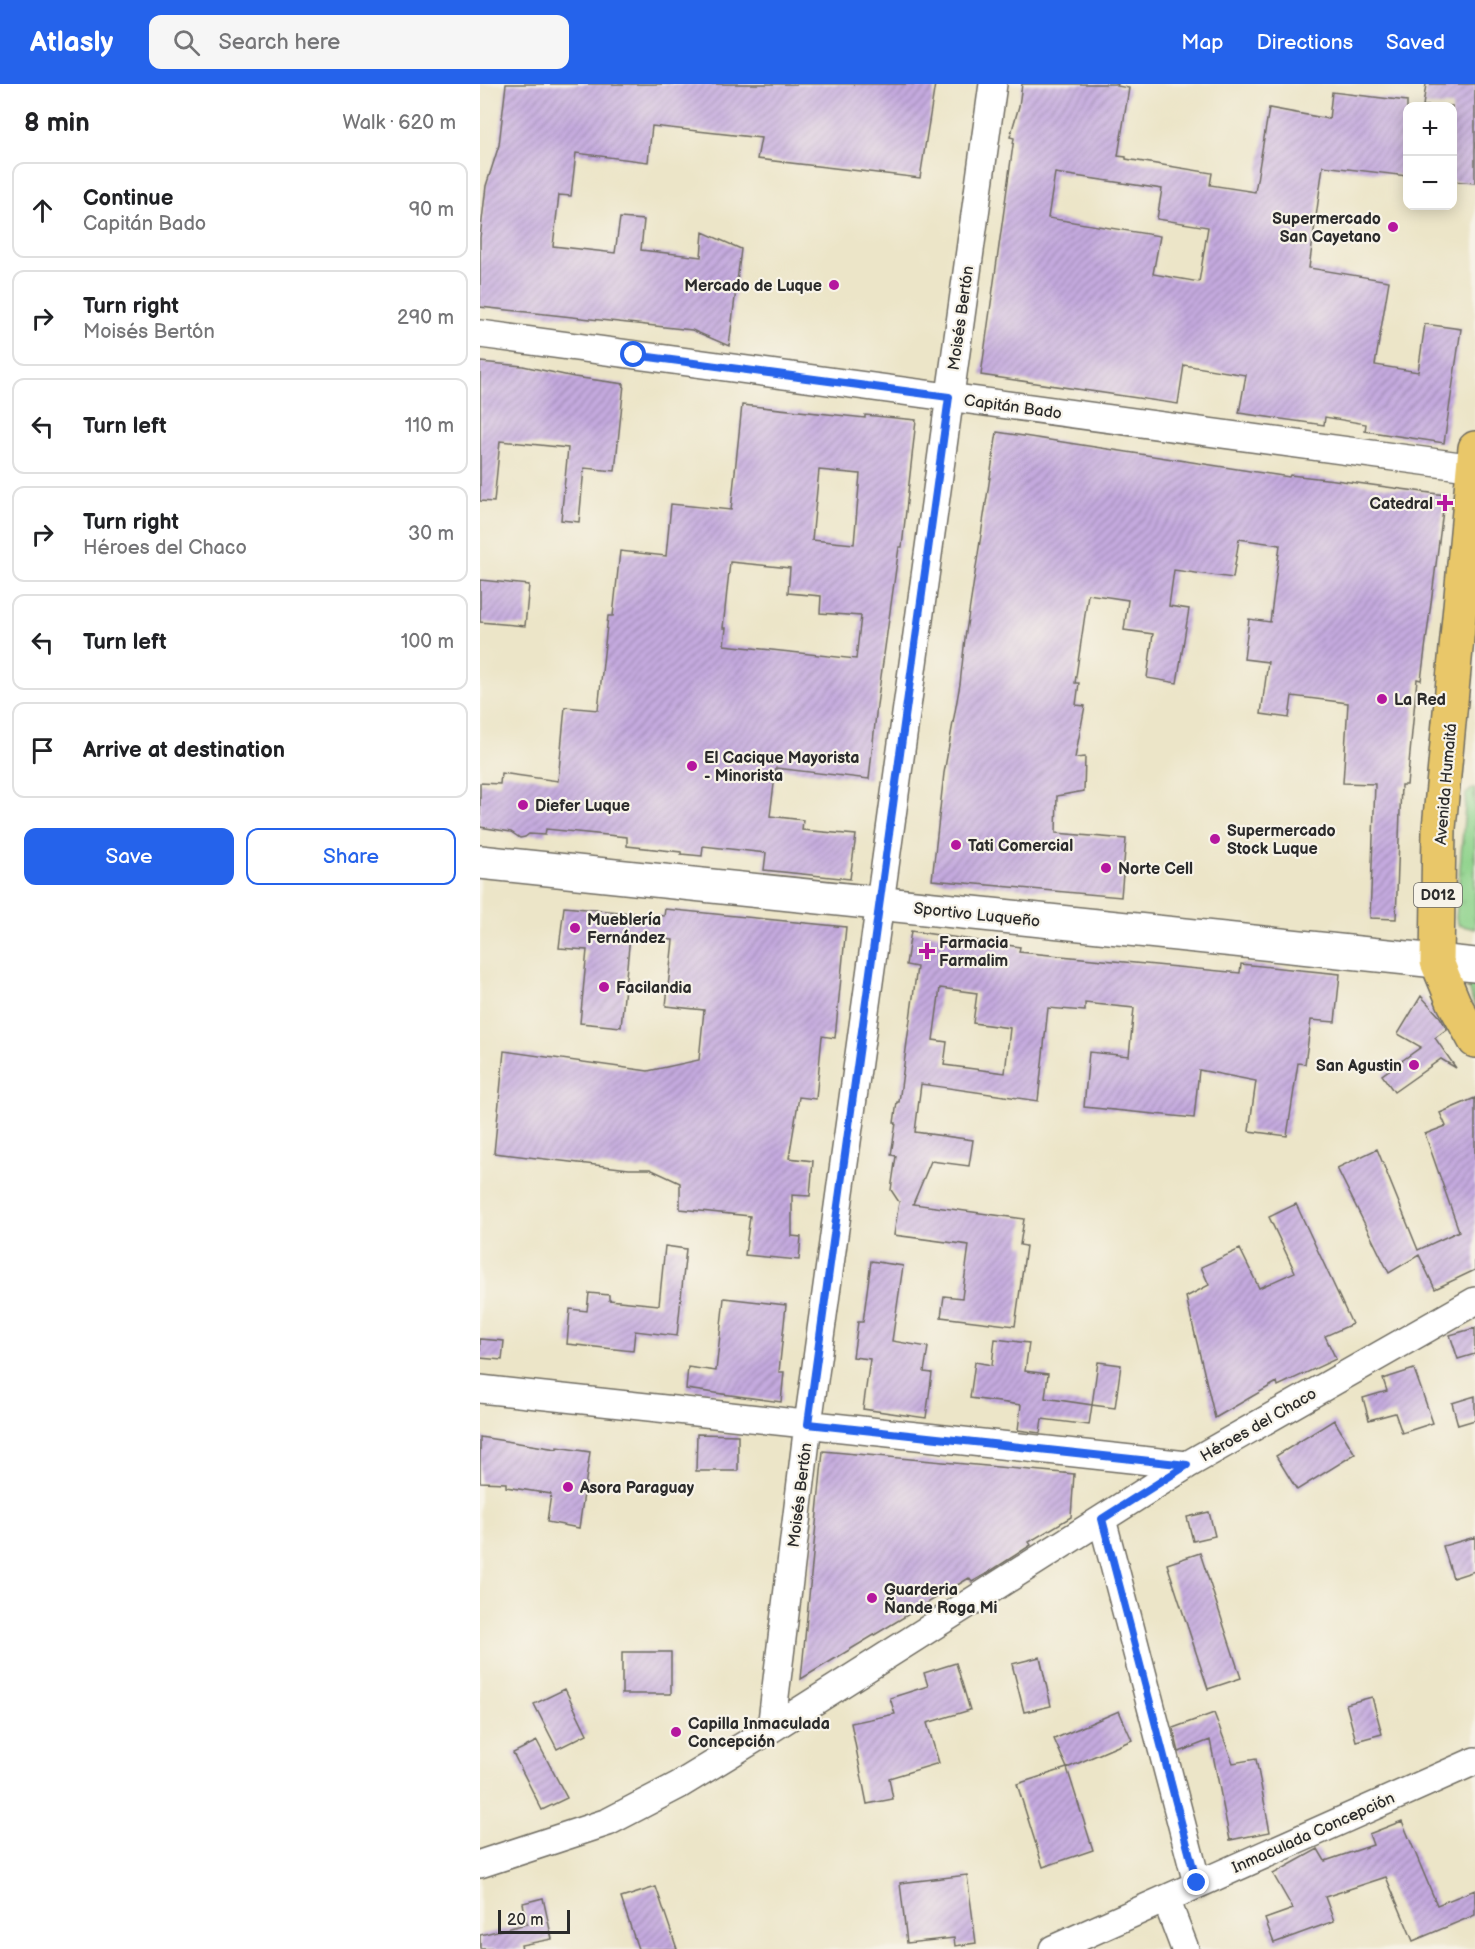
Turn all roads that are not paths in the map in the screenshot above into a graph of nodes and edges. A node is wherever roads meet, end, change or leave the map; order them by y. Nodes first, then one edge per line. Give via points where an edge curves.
1 (993, 84) edge
2 (480, 334) edge
3 (949, 397) junction
4 (1474, 461) edge
5 (1462, 738) edge
6 (480, 862) edge
7 (879, 904) junction
8 (1437, 962) junction
9 (1475, 965) edge
10 (1475, 1041) edge
11 (1475, 1301) edge
12 (480, 1389) edge
13 (808, 1424) junction
14 (1187, 1465) junction
15 (1102, 1519) junction
16 (771, 1729) junction
17 (1475, 1761) edge
18 (480, 1864) edge
19 (1197, 1883) junction
20 (1166, 1899) junction
21 (1053, 1949) edge
22 (1185, 1949) edge

1 - 3 street, Moisés Bertón
2 - 3 street, Capitán Bado
3 - 4 street, Capitán Bado
3 - 7 street, Moisés Bertón
4 - 5 main road, Avenida Humaitá / D012
5 - 8 main road, Avenida Humaitá / D012 via 1439,828
6 - 7 street, Sportivo Luqueño
7 - 8 street, Sportivo Luqueño
7 - 13 street, Moisés Bertón
8 - 9 street, Sportivo Luqueño
8 - 10 main road, Avenida Humaitá / D012
11 - 14 street, Héroes del Chaco
12 - 13 street
13 - 14 street
13 - 16 street, Moisés Bertón
14 - 15 street, Héroes del Chaco
15 - 16 street, Héroes del Chaco
15 - 19 street
16 - 18 street, Héroes del Chaco via 679,1785 608,1822
17 - 19 street, Inmaculada Concepción
19 - 20 street, Inmaculada Concepción
20 - 21 street, Inmaculada Concepción
20 - 22 street

